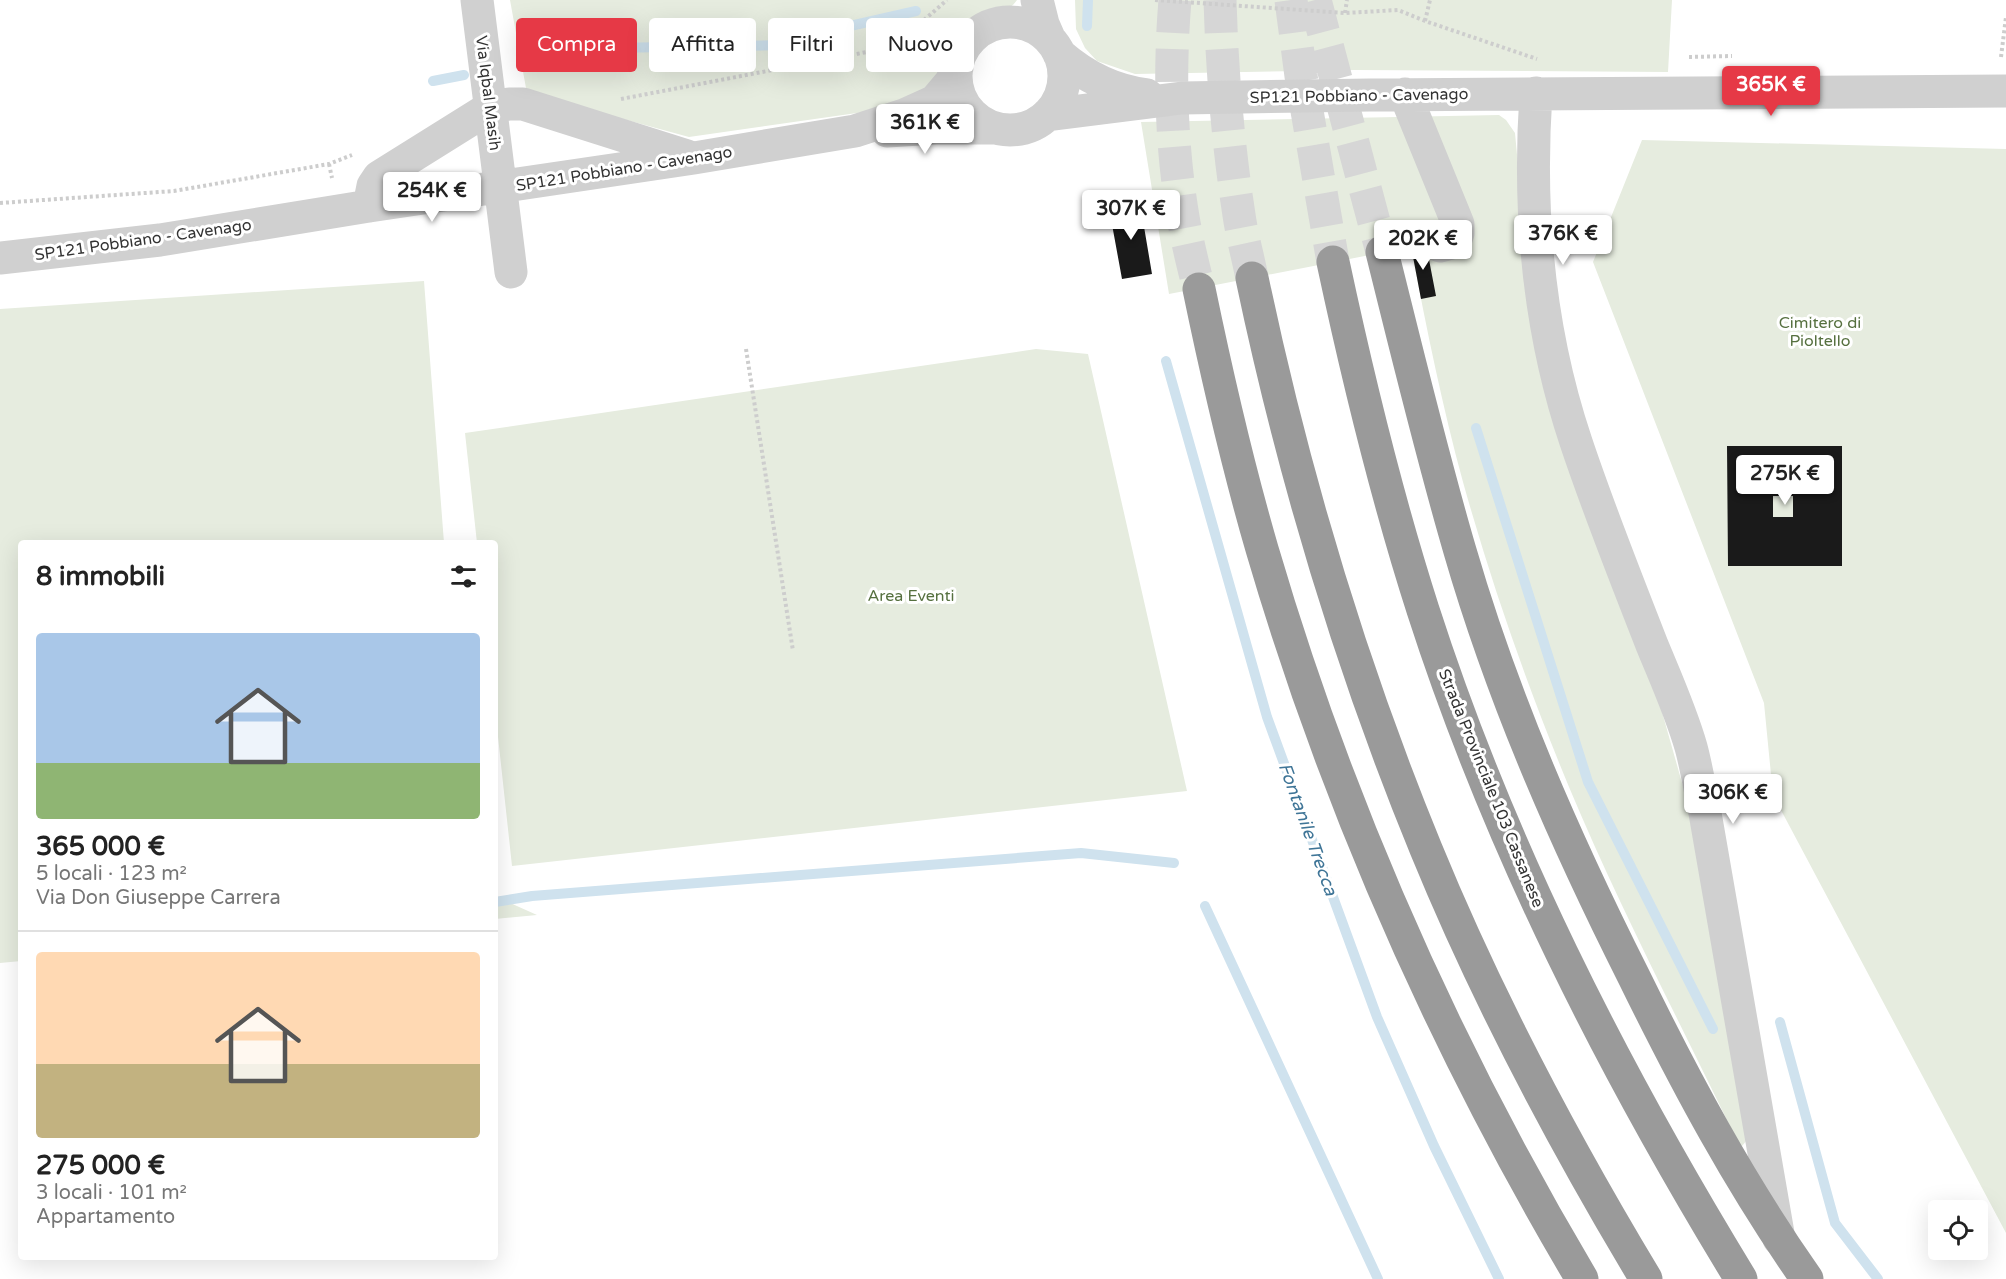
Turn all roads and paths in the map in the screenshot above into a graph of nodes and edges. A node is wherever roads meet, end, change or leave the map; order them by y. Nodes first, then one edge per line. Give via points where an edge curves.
1 (477, 0) edge
2 (947, 0) edge
3 (1024, 0) edge
4 (1037, 0) edge
5 (1155, 0) edge
6 (1347, 0) edge
7 (1430, 0) edge
8 (1161, 1) edge
9 (1345, 13) junction
10 (2006, 17) edge
11 (926, 18) edge
12 (1425, 21) junction
13 (994, 24) junction
14 (974, 36) edge
15 (1055, 47) junction
16 (1687, 57) dead end
17 (1733, 57) dead end
18 (1990, 57) dead end
19 (2004, 57) edge
20 (1539, 59) dead end
21 (955, 72) edge
22 (957, 72) edge
23 (2006, 91) edge
24 (1536, 93) junction
25 (1405, 94) junction
26 (1182, 98) junction
27 (491, 107) junction
28 (1047, 115) junction
29 (995, 128) junction
30 (855, 131) junction
31 (694, 158) junction
32 (501, 187) junction
33 (369, 206) junction
34 (1440, 246) dead end
35 (1382, 252) tunnel mouth
36 (0, 258) edge
37 (1333, 262) tunnel mouth
38 (511, 272) dead end
39 (1252, 278) tunnel mouth
40 (1198, 289) tunnel mouth
41 (746, 349) dead end
42 (792, 651) dead end
43 (1779, 1239) junction
44 (1582, 1279) edge
45 (1646, 1279) edge
46 (1741, 1279) edge
47 (1807, 1279) edge

1 - 27 street, Via Iqbal Masih
2 - 11 path
3 - 13 street via 1017,11
4 - 15 street via 1042,24
5 - 8 path
6 - 9 path
7 - 12 path
8 - 9 path
9 - 12 path via 1398,10
10 - 19 path
12 - 20 path
13 - 14 street, SP121 Pobbiano - Cavenago
13 - 15 street, SP121 Pobbiano - Cavenago via 1028,25
15 - 26 street, SP121 Pobbiano - Cavenago via 1075,68 1117,89
15 - 28 street via 1064,81 1057,102
16 - 17 path
18 - 19 path
21 - 30 street, SP121 Pobbiano - Cavenago via 935,101
22 - 29 street via 958,90 965,105 980,121
23 - 24 street, SP121 Pobbiano - Cavenago
24 - 25 street, SP121 Pobbiano - Cavenago
24 - 43 street via 1536,244 1551,351 1564,406 1588,477 1691,748
25 - 26 street, SP121 Pobbiano - Cavenago
25 - 34 street via 1458,224 1455,242
26 - 28 street, SP121 Pobbiano - Cavenago
27 - 31 street via 523,104
27 - 32 street, Via Iqbal Masih
27 - 33 street via 379,177
28 - 29 street, SP121 Pobbiano - Cavenago via 1023,128
29 - 30 street, SP121 Pobbiano - Cavenago
30 - 31 street, SP121 Pobbiano - Cavenago
31 - 32 street, SP121 Pobbiano - Cavenago
32 - 33 street, SP121 Pobbiano - Cavenago
32 - 38 street, Via Iqbal Masih
33 - 36 street, SP121 Pobbiano - Cavenago via 160,240
35 - 43 highway via 1460,551 1540,776 1588,885 1685,1081
37 - 46 highway, Strada Provinciale 103 Cassanese via 1360,388 1423,612 1505,829 1585,1001
39 - 45 highway via 1302,490 1385,745 1461,931 1514,1042 1560,1132
40 - 44 highway via 1262,548 1346,796 1402,933 1450,1036
41 - 42 path
43 - 47 highway

